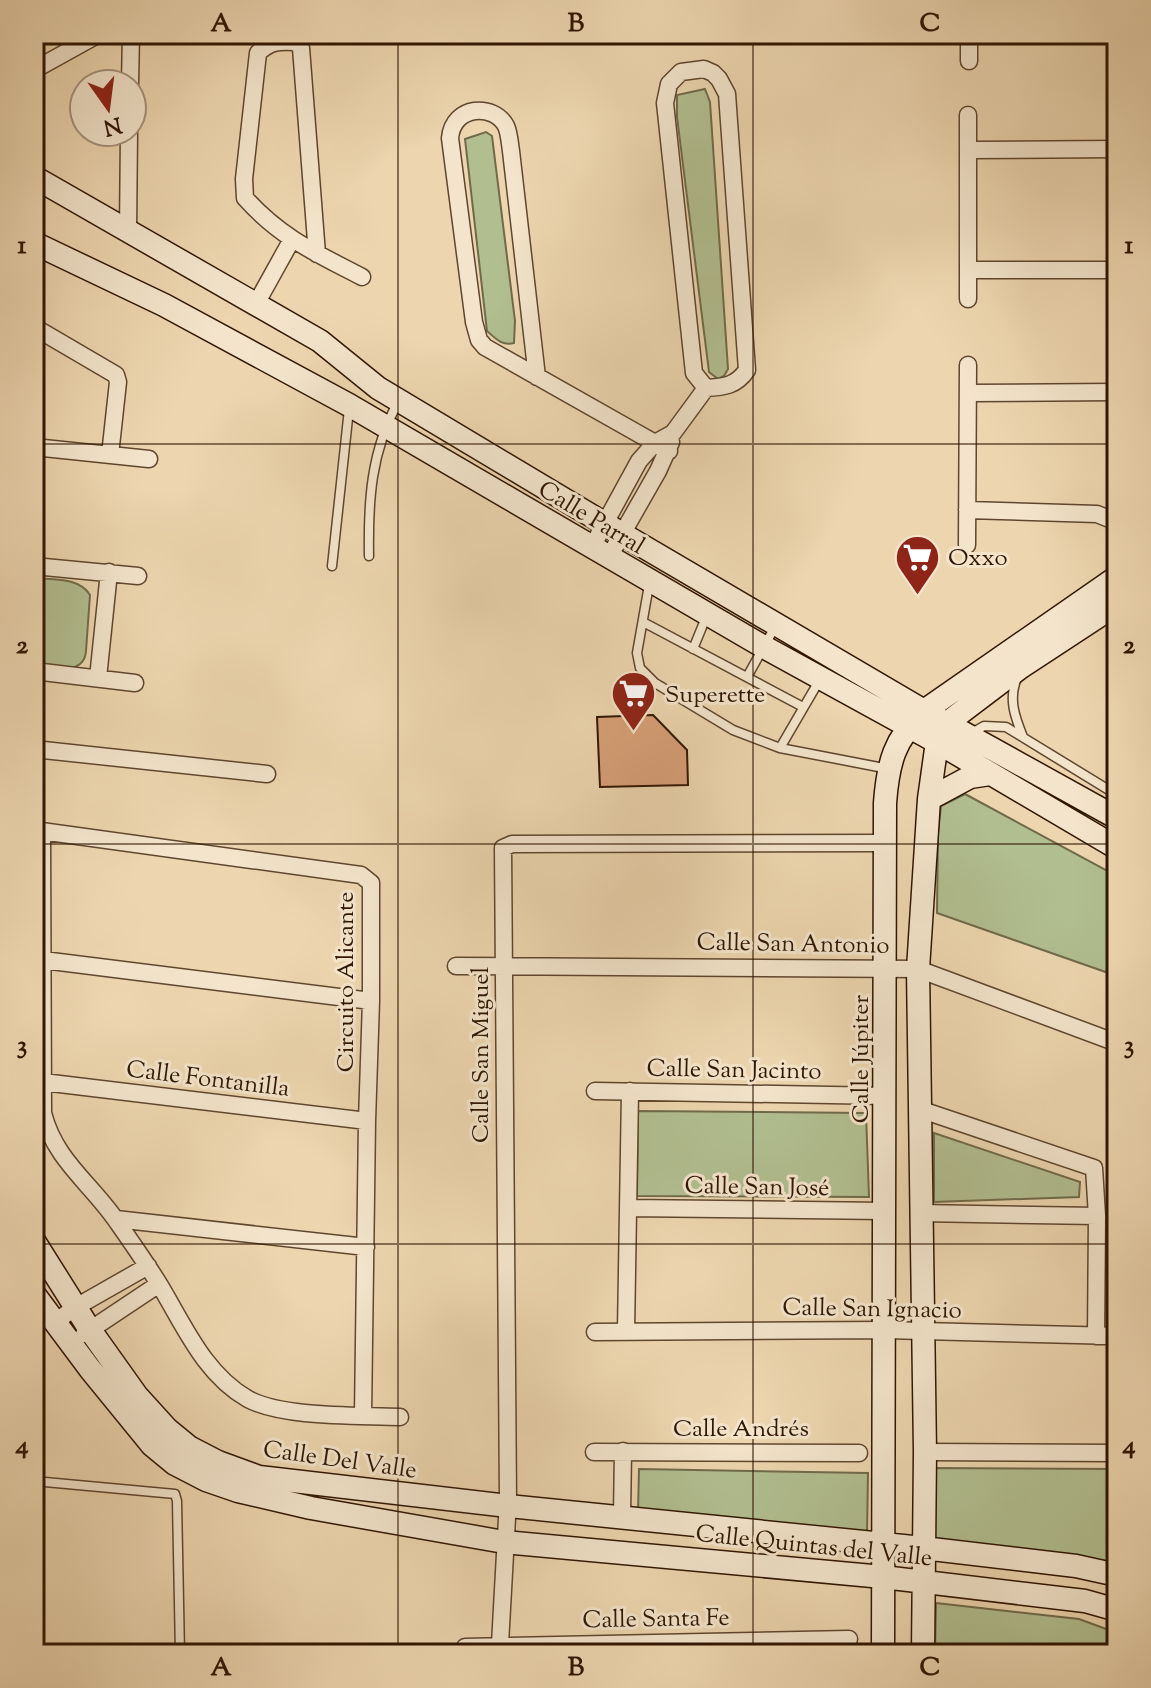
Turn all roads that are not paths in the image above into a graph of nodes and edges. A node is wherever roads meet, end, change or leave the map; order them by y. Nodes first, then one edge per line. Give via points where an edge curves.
1 (99, 34) edge
2 (131, 34) edge
3 (969, 34) edge
4 (969, 61) dead end
5 (130, 68) edge
6 (34, 70) edge
7 (968, 115) dead end
8 (129, 148) edge
9 (1117, 149) edge
10 (968, 150) junction
11 (34, 177) edge
12 (128, 232) junction
13 (291, 241) junction
14 (34, 243) edge
15 (317, 254) junction
16 (968, 270) junction
17 (1117, 270) edge
18 (362, 277) dead end
19 (968, 299) dead end
20 (256, 304) junction
21 (34, 327) edge
22 (968, 365) dead end
23 (537, 377) junction
24 (706, 388) junction
25 (1117, 392) edge
26 (968, 393) junction
27 (399, 401) junction
28 (349, 405) junction
29 (385, 425) junction
30 (34, 447) edge
31 (662, 447) junction
32 (110, 455) junction
33 (149, 459) dead end
34 (967, 510) junction
35 (1117, 522) edge
36 (614, 529) junction
37 (967, 545) dead end
38 (601, 552) junction
39 (369, 556) dead end
40 (34, 566) edge
41 (332, 566) dead end
42 (109, 572) junction
43 (138, 576) dead end
44 (1117, 577) edge
45 (650, 581) junction
46 (1117, 604) edge
47 (707, 614) junction
48 (643, 622) junction
49 (777, 624) junction
50 (764, 647) junction
51 (693, 649) junction
52 (1021, 667) junction
53 (34, 671) edge
54 (747, 677) junction
55 (822, 677) junction
56 (98, 678) junction
57 (135, 683) dead end
58 (803, 707) junction
59 (924, 711) junction
60 (907, 726) junction
61 (942, 732) junction
62 (969, 735) junction
63 (1023, 738) junction
64 (780, 748) junction
65 (34, 749) edge
66 (890, 769) junction
67 (267, 774) dead end
68 (990, 774) junction
69 (1117, 795) edge
70 (929, 799) junction
71 (1117, 818) edge
72 (38, 831) edge
73 (885, 843) junction
74 (1117, 848) edge
75 (43, 960) junction
76 (456, 966) dead end
77 (504, 966) junction
78 (887, 968) junction
79 (918, 969) junction
80 (371, 1001) junction
81 (1117, 1043) edge
82 (43, 1082) junction
83 (595, 1091) dead end
84 (630, 1091) junction
85 (886, 1096) junction
86 (919, 1109) junction
87 (367, 1121) junction
88 (628, 1208) junction
89 (886, 1211) junction
90 (920, 1213) junction
91 (1097, 1216) junction
92 (116, 1219) junction
93 (34, 1241) edge
94 (366, 1247) junction
95 (148, 1266) junction
96 (159, 1284) junction
97 (34, 1294) edge
98 (76, 1307) junction
99 (55, 1322) junction
100 (90, 1330) junction
101 (885, 1330) junction
102 (626, 1331) junction
103 (921, 1331) junction
104 (595, 1332) dead end
105 (1096, 1336) junction
106 (1117, 1336) edge
107 (70, 1343) junction
108 (363, 1416) junction
109 (400, 1417) dead end
110 (623, 1451) junction
111 (594, 1452) dead end
112 (925, 1452) junction
113 (859, 1453) dead end
114 (1117, 1453) edge
115 (34, 1481) edge
116 (508, 1506) junction
117 (622, 1516) junction
118 (504, 1542) junction
119 (885, 1545) junction
120 (923, 1548) junction
121 (1117, 1575) edge
122 (883, 1577) junction
123 (922, 1581) junction
124 (1117, 1610) edge
125 (849, 1639) dead end
126 (500, 1644) junction
127 (465, 1647) dead end
128 (180, 1654) edge
129 (883, 1654) edge
130 (923, 1654) edge

1 - 6 street
2 - 5 street
3 - 4 street
7 - 10 street
8 - 12 street
9 - 10 street
10 - 16 street
11 - 12 street, Calle Parral
12 - 20 street, Calle Parral
13 - 15 street
13 - 15 street via 245,198 258,53 279,41 296,42 301,48
13 - 20 street
14 - 28 street, Calle Parral via 164,305
15 - 18 street
16 - 17 street
16 - 19 street
20 - 27 street, Calle Parral via 320,341
21 - 32 street via 116,375
22 - 26 street
23 - 23 street via 485,347 475,330 450,138 453,123 473,111 495,114 506,125
23 - 31 street
24 - 24 street via 694,373 665,103 669,84 681,72 704,69 719,79 727,94 747,370 729,386
24 - 31 street
25 - 26 street
26 - 34 street
27 - 29 lane
27 - 36 street, Calle Parral
28 - 29 street, Calle Parral
28 - 41 lane
29 - 38 street, Calle Parral
29 - 39 lane via 370,484
30 - 32 street
31 - 36 street
32 - 33 street
34 - 35 street via 1097,514
34 - 37 street
36 - 38 street
36 - 49 street, Calle Parral
38 - 45 street, Calle Parral
40 - 42 street
42 - 43 street
42 - 56 street
44 - 59 street, Calle Júpiter
45 - 47 street, Calle Parral
45 - 48 lane
46 - 52 street
47 - 50 street, Calle Parral
47 - 51 lane
48 - 51 lane
48 - 64 lane via 637,653 640,668 655,683 733,730
49 - 50 lane
49 - 59 street, Calle Parral
50 - 54 lane
50 - 55 street, Calle Parral
51 - 54 lane
52 - 61 street
52 - 63 lane via 1012,689
53 - 56 street
54 - 58 lane
55 - 58 lane
55 - 60 street, Calle Parral
56 - 57 street
58 - 64 lane
59 - 60 street, Calle Júpiter
59 - 61 street, Calle Parral
60 - 61 street, Calle Parral
60 - 66 street, Calle Júpiter
61 - 62 street, Calle Parral
61 - 68 street, Calle Parral
61 - 70 street
62 - 63 lane via 998,725
62 - 71 street, Calle Parral
63 - 69 lane
64 - 66 lane
65 - 67 street
66 - 73 street, Calle Júpiter
68 - 70 street via 970,777
68 - 74 street, Calle Parral
70 - 79 street
72 - 75 street, Circuito Alicante
72 - 80 street, Circuito Alicante via 361,875 372,889
73 - 77 street, Calle San Miguel via 507,845
73 - 78 street, Calle Júpiter
75 - 80 street
75 - 82 street, Circuito Alicante
76 - 77 street, Calle San Antonio
77 - 78 street, Calle San Antonio
77 - 116 street, Calle San Miguel
78 - 79 street, Calle San Antonio
78 - 85 street, Calle Júpiter
79 - 81 street, Calle San Antonio
79 - 86 street
80 - 87 street, Circuito Alicante
82 - 87 street, Calle Fontanilla
82 - 92 street, Circuito Alicante via 43,1113 58,1152
83 - 84 street, Calle San Jacinto
84 - 85 street, Calle San Jacinto
84 - 88 street
85 - 89 street, Calle Júpiter
86 - 90 street
86 - 91 street via 1091,1166
87 - 94 street, Circuito Alicante
88 - 89 street, Calle San José
88 - 102 street
89 - 101 street, Calle Júpiter
90 - 91 street
90 - 103 street
91 - 105 street
92 - 94 street
92 - 95 street, Circuito Alicante
93 - 98 street, Calle Del Valle
94 - 108 street, Circuito Alicante
95 - 96 street, Circuito Alicante
95 - 98 street
96 - 100 street
96 - 108 street, Circuito Alicante via 204,1358 248,1399 290,1411
97 - 99 street, Calle Del Valle
98 - 99 street
98 - 100 street, Calle Del Valle
99 - 107 street, Calle Del Valle
100 - 107 street
100 - 116 street, Calle Del Valle via 167,1429 218,1462 259,1477
101 - 102 street, Calle San Ignacio
101 - 103 street, Calle San Ignacio
101 - 119 street, Calle Júpiter
102 - 104 street, Calle San Ignacio
103 - 105 street, Calle San Ignacio
103 - 112 street
105 - 106 street, Calle San Ignacio
107 - 118 street, Calle Del Valle via 152,1445 206,1480 311,1508
108 - 109 street, Circuito Alicante
110 - 111 street, Calle Andrés
110 - 113 street, Calle Andrés
110 - 117 street
112 - 114 street
112 - 120 street
115 - 128 lane via 175,1494
116 - 117 street, Calle Quintas del Valle
116 - 118 street, Calle San Miguel
117 - 119 street, Calle Quintas del Valle
118 - 122 street, Calle Quintas del Valle
118 - 126 street, Calle San Miguel
119 - 120 street, Calle Quintas del Valle
119 - 122 street, Calle Júpiter
120 - 121 street, Calle Quintas del Valle
120 - 123 street
122 - 123 street, Calle Quintas del Valle
122 - 129 street, Calle Júpiter
123 - 124 street, Calle Quintas del Valle via 1085,1601
123 - 130 street
125 - 126 street, Calle Santa Fe
126 - 127 street, Calle Santa Fe

